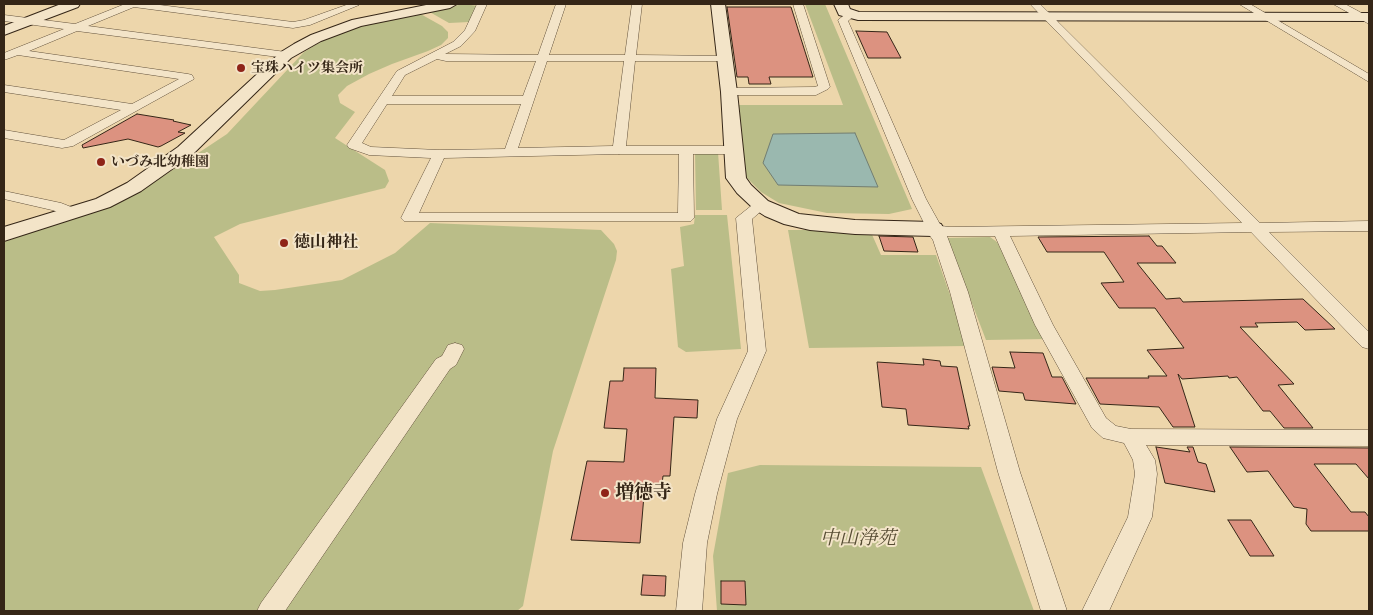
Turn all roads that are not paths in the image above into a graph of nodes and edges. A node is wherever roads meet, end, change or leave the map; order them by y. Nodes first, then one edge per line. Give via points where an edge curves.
1 (73, 4) edge
2 (132, 4) edge
3 (339, 4) edge
4 (450, 4) edge
5 (482, 4) edge
6 (561, 4) edge
7 (637, 4) edge
8 (718, 4) edge
9 (798, 4) edge
10 (841, 4) edge
11 (1035, 4) edge
12 (1244, 4) edge
13 (1338, 4) edge
14 (357, 5) edge
15 (850, 15) junction
16 (1048, 17) junction
17 (1264, 17) junction
18 (4, 18) edge
19 (1367, 18) edge
20 (28, 21) junction
21 (75, 28) junction
22 (4, 31) edge
23 (17, 52) junction
24 (286, 55) junction
25 (437, 56) junction
26 (4, 57) edge
27 (542, 58) junction
28 (630, 58) junction
29 (724, 58) junction
30 (1369, 79) edge
31 (4, 88) edge
32 (729, 92) junction
33 (383, 100) junction
34 (528, 100) junction
35 (134, 108) junction
36 (4, 134) edge
37 (619, 150) junction
38 (686, 150) junction
39 (733, 150) junction
40 (510, 152) junction
41 (439, 154) junction
42 (4, 195) edge
43 (761, 205) junction
44 (74, 213) junction
45 (1369, 226) edge
46 (933, 229) junction
47 (1257, 229) junction
48 (1000, 231) junction
49 (4, 234) edge
50 (1369, 343) edge
51 (455, 349) dead end
52 (1131, 437) junction
53 (1369, 438) edge
54 (270, 611) edge
55 (689, 611) edge
56 (1054, 611) edge
57 (1095, 611) edge

1 - 20 street
2 - 14 street via 293,25
2 - 21 street
3 - 14 street
4 - 24 street via 357,24 316,38
5 - 25 street via 470,31 457,44
6 - 27 street
7 - 28 street
8 - 29 street
9 - 32 street via 824,87 816,92
10 - 15 street via 844,12
11 - 16 street
12 - 17 street
13 - 19 street
15 - 16 street
15 - 46 street via 843,20
16 - 17 street
16 - 47 street
17 - 19 street
17 - 30 street
18 - 20 street
20 - 21 street
20 - 22 street
21 - 23 street
21 - 24 street
23 - 26 street
23 - 35 street via 188,77
24 - 44 street via 168,165 103,203
25 - 27 street
25 - 33 street via 401,73
27 - 28 street
27 - 34 street
28 - 29 street
28 - 37 street
29 - 32 street
31 - 35 street
32 - 39 street
33 - 34 street
33 - 41 street via 354,145 369,152
34 - 40 street
35 - 36 street via 68,143
37 - 38 street
37 - 40 street
38 - 39 street
38 - 41 street via 686,218 409,218
39 - 43 street via 736,178
40 - 41 street
42 - 44 street
43 - 46 street via 810,223
43 - 55 street via 744,218 757,351 727,419 706,494 695,543
44 - 49 street
45 - 47 street
46 - 48 street
46 - 56 street via 941,240 958,292 1009,472
47 - 48 street
47 - 50 street
48 - 52 street via 1044,326 1099,423 1110,432
51 - 54 street
52 - 53 street
52 - 57 street via 1144,460 1146,474 1140,517

